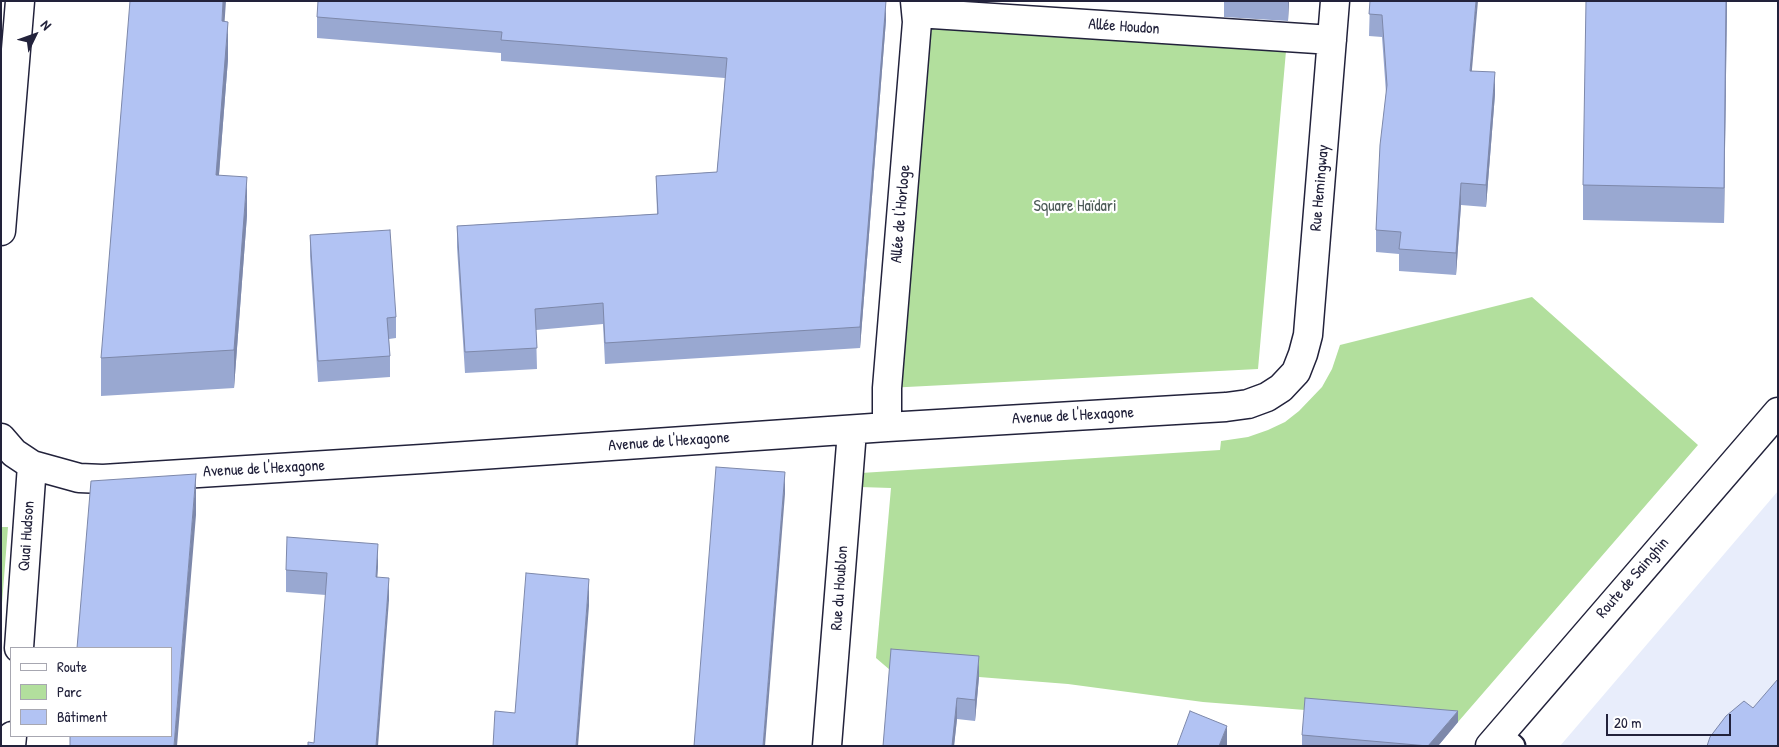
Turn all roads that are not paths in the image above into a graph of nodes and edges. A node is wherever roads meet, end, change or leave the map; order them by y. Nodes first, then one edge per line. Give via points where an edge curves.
1 (20, 1) edge
2 (1335, 1) edge
3 (916, 7) edge
4 (1332, 40) junction
5 (1, 232) edge
6 (1296, 372) joint
7 (1778, 412) edge
8 (887, 427) junction
9 (852, 431) junction
10 (1, 438) edge
11 (32, 465) junction
12 (18, 647) edge
13 (1501, 742) edge
14 (827, 746) edge

1 - 5 street
2 - 4 street, Rue Hemingway
3 - 4 street, Allée Houdon
3 - 8 street, Allée de l'Horloge via 887,388
4 - 6 street, Rue Hemingway via 1308,334
6 - 8 street, Avenue de l'Hexagone via 1267,398 1226,407
7 - 13 street, Route de Sainghin
8 - 9 street, Avenue de l'Hexagone
9 - 11 street, Avenue de l'Hexagone via 103,479 79,478
9 - 14 street, Rue du Houblon
10 - 11 street via 14,453
11 - 12 street, Quai Hudson

